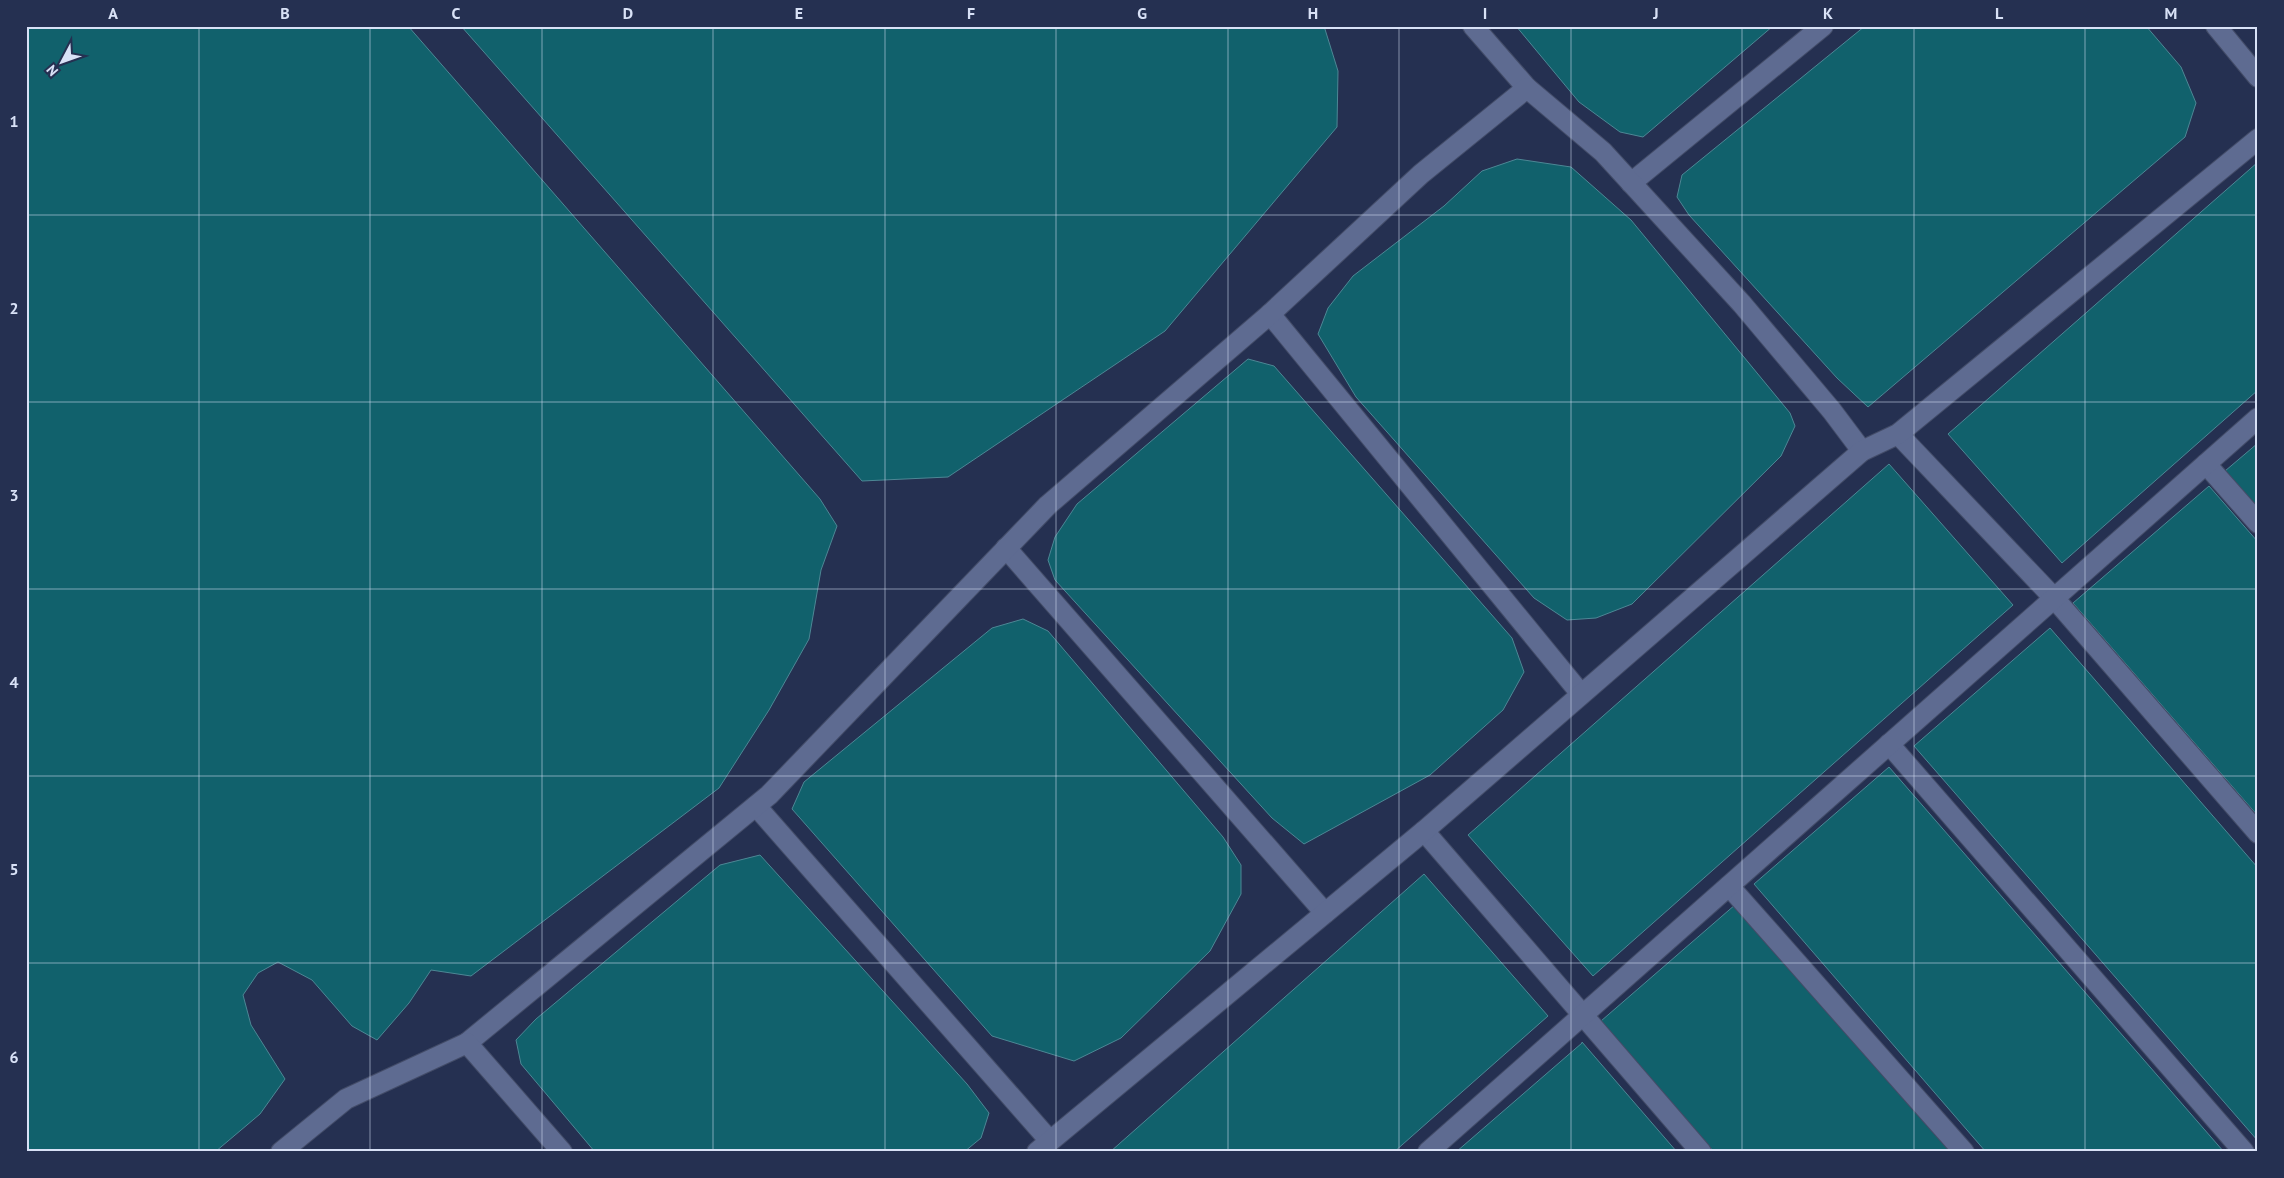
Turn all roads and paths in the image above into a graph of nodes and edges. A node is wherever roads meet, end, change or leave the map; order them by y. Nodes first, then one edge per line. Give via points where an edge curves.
1 (1473, 26) edge
2 (1823, 26) edge
3 (2216, 26) edge
4 (2258, 77) edge
5 (1527, 88) junction
6 (2258, 139) edge
7 (1632, 183) junction
8 (1270, 314) junction
9 (2258, 418) edge
10 (1898, 434) junction
11 (1862, 451) junction
12 (2206, 464) junction
13 (2258, 523) edge
14 (1006, 548) junction
15 (2054, 598) junction
16 (1581, 694) junction
17 (1889, 744) junction
18 (756, 806) junction
19 (1424, 831) junction
20 (2258, 833) edge
21 (1728, 886) junction
22 (1325, 912) junction
23 (1583, 1015) junction
24 (467, 1043) junction
25 (1043, 1146) edge
26 (281, 1152) edge
27 (562, 1152) edge
28 (1428, 1152) edge
29 (1701, 1152) edge
30 (1964, 1152) edge
31 (2244, 1152) edge

1 - 5 lane
2 - 7 lane
3 - 4 lane
5 - 7 lane via 1603,152
5 - 8 lane via 1421,174
6 - 10 lane
7 - 11 lane via 1742,304
8 - 14 lane via 1048,504
8 - 16 lane
9 - 12 lane
10 - 11 lane
10 - 15 lane
11 - 16 lane
12 - 13 lane
12 - 15 lane
14 - 18 lane
14 - 22 lane
15 - 17 lane
15 - 20 lane
16 - 19 lane
17 - 21 lane
17 - 31 lane
18 - 24 lane
18 - 25 lane
19 - 22 lane
19 - 23 lane
21 - 23 lane
21 - 30 lane
22 - 25 lane
23 - 28 lane
23 - 29 lane
24 - 26 lane via 346,1099
24 - 27 lane

